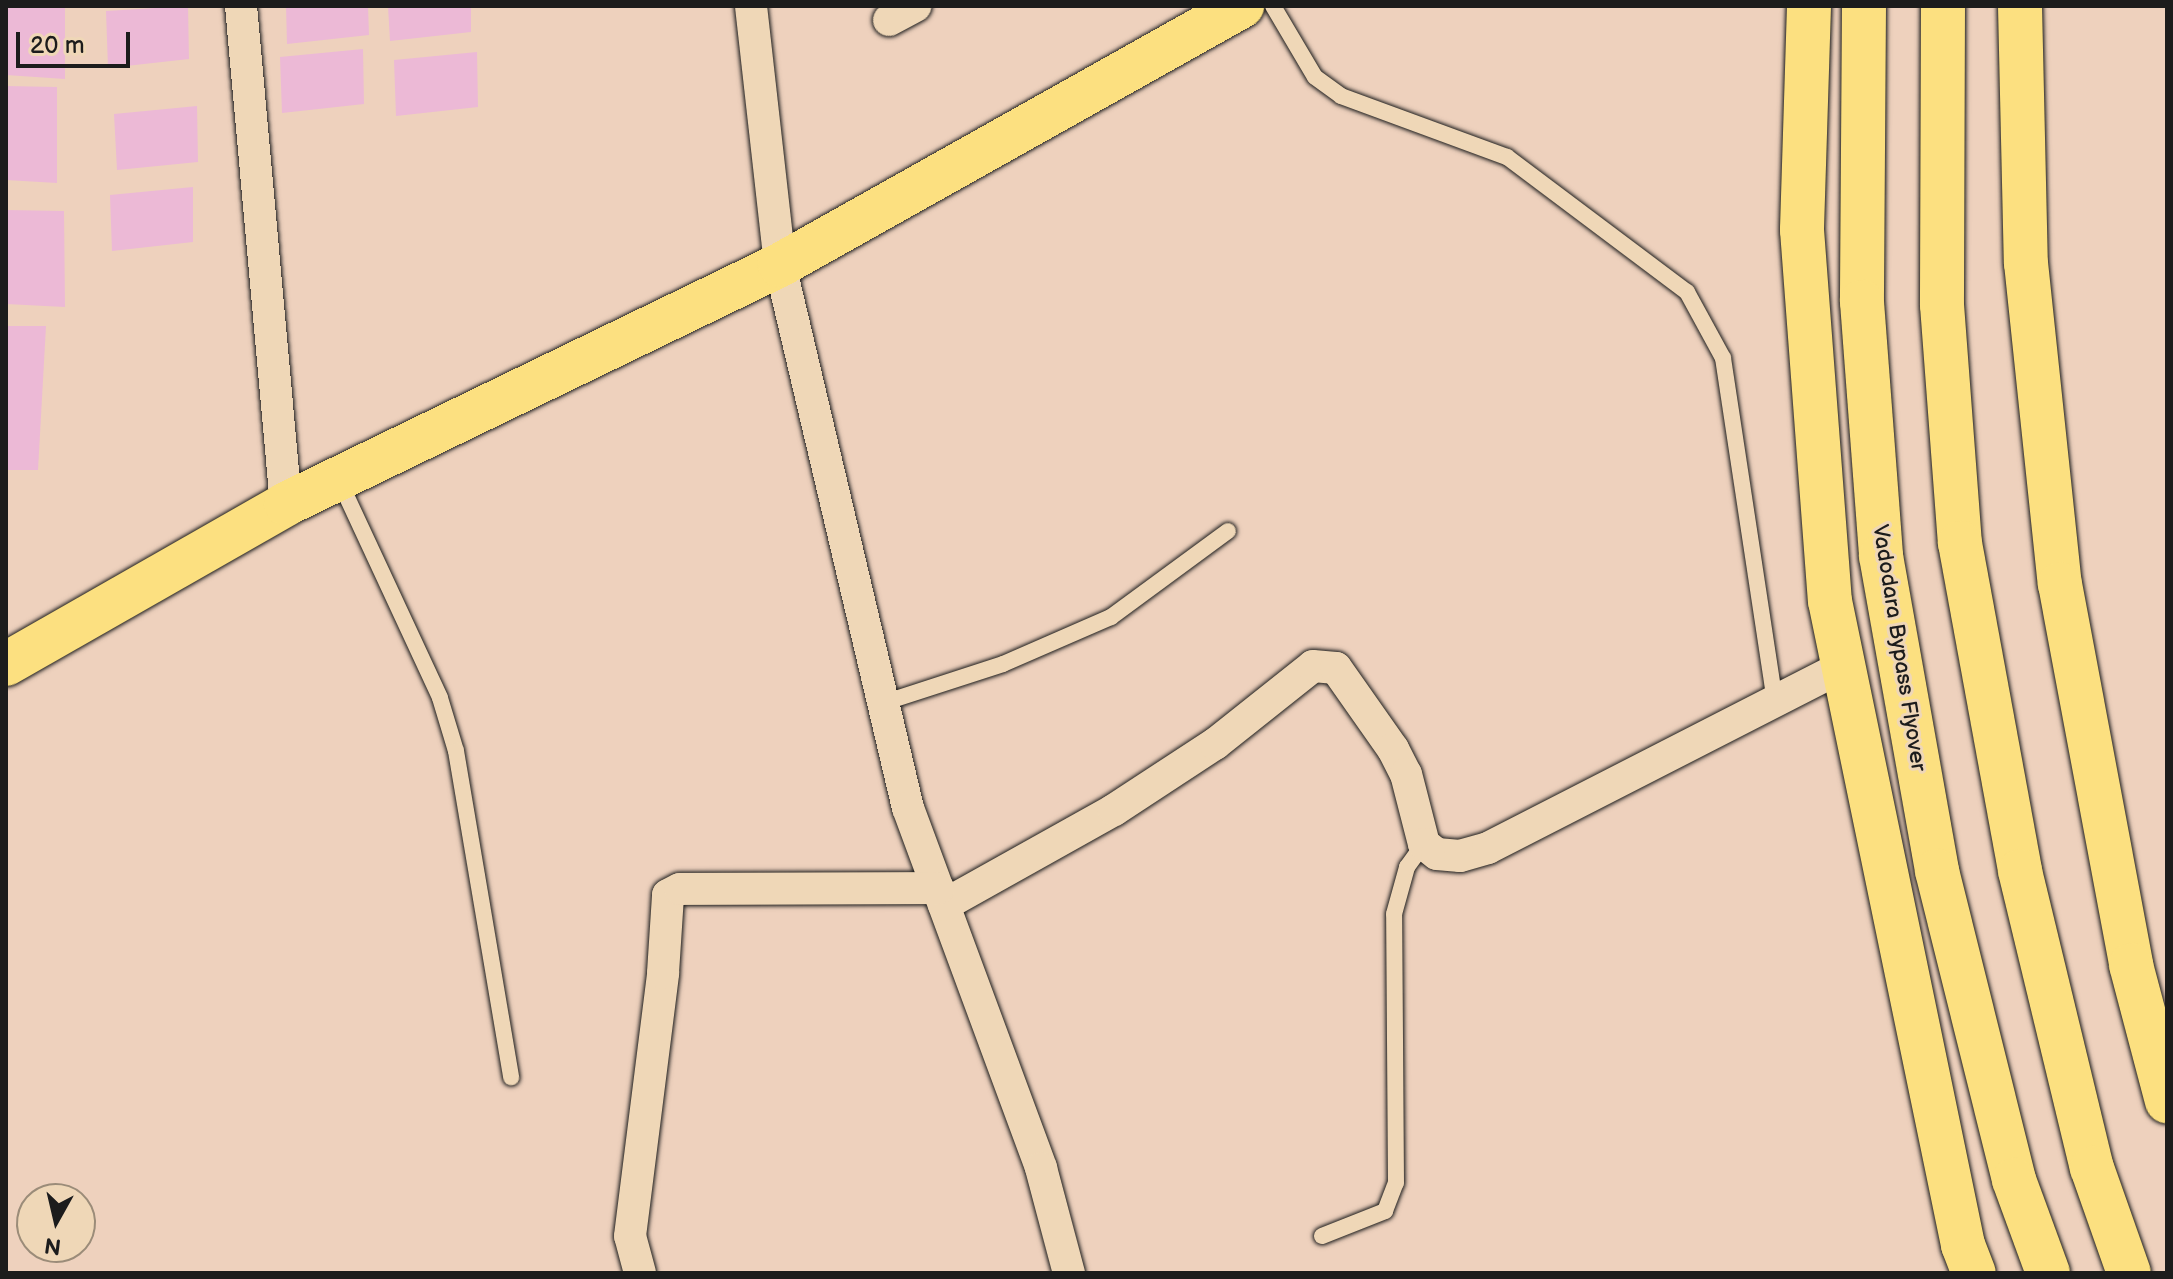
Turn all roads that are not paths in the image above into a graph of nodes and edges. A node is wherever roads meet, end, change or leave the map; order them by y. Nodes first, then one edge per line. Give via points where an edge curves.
1 (241, 6) edge
2 (751, 6) edge
3 (1242, 6) edge
4 (1273, 6) edge
5 (1864, 6) edge
6 (1943, 6) edge
7 (2020, 6) edge
8 (1807, 12) edge
9 (780, 265) junction
10 (339, 478) junction
11 (286, 504) junction
12 (1228, 531) dead end
13 (16, 648) edge
14 (1843, 666) junction
15 (1775, 702) junction
16 (883, 703) junction
17 (1424, 844) junction
18 (941, 897) junction
19 (511, 1077) dead end
20 (2167, 1101) edge
21 (1322, 1236) dead end
22 (640, 1273) edge
23 (1069, 1273) edge
24 (1974, 1273) edge
25 (2048, 1273) edge
26 (2129, 1273) edge

1 - 11 street
2 - 9 street
3 - 9 main road
4 - 15 lane via 1315,77 1341,96 1507,157 1687,292 1723,358
5 - 25 main road, Vadodara Bypass Flyover via 1862,302 1881,556 1937,871 2014,1180
6 - 26 main road via 1942,305 1960,543 2020,871 2092,1168
7 - 20 main road via 2026,263 2060,584 2131,965
8 - 14 main road via 1802,230 1830,601
9 - 10 main road
9 - 16 street
10 - 11 main road
10 - 19 lane via 440,698 456,751
11 - 13 main road
12 - 16 lane via 1111,617 1003,664
14 - 15 street
14 - 24 main road via 1963,1245
15 - 17 street via 1488,848 1460,856 1437,854
16 - 18 street via 908,808
17 - 18 street via 1406,774 1393,749 1344,676 1327,664 1313,666 1215,744 1114,810
17 - 21 lane via 1407,867 1394,914 1396,1183 1385,1211
18 - 22 street via 680,889 668,895 630,1236
18 - 23 street via 1041,1168

